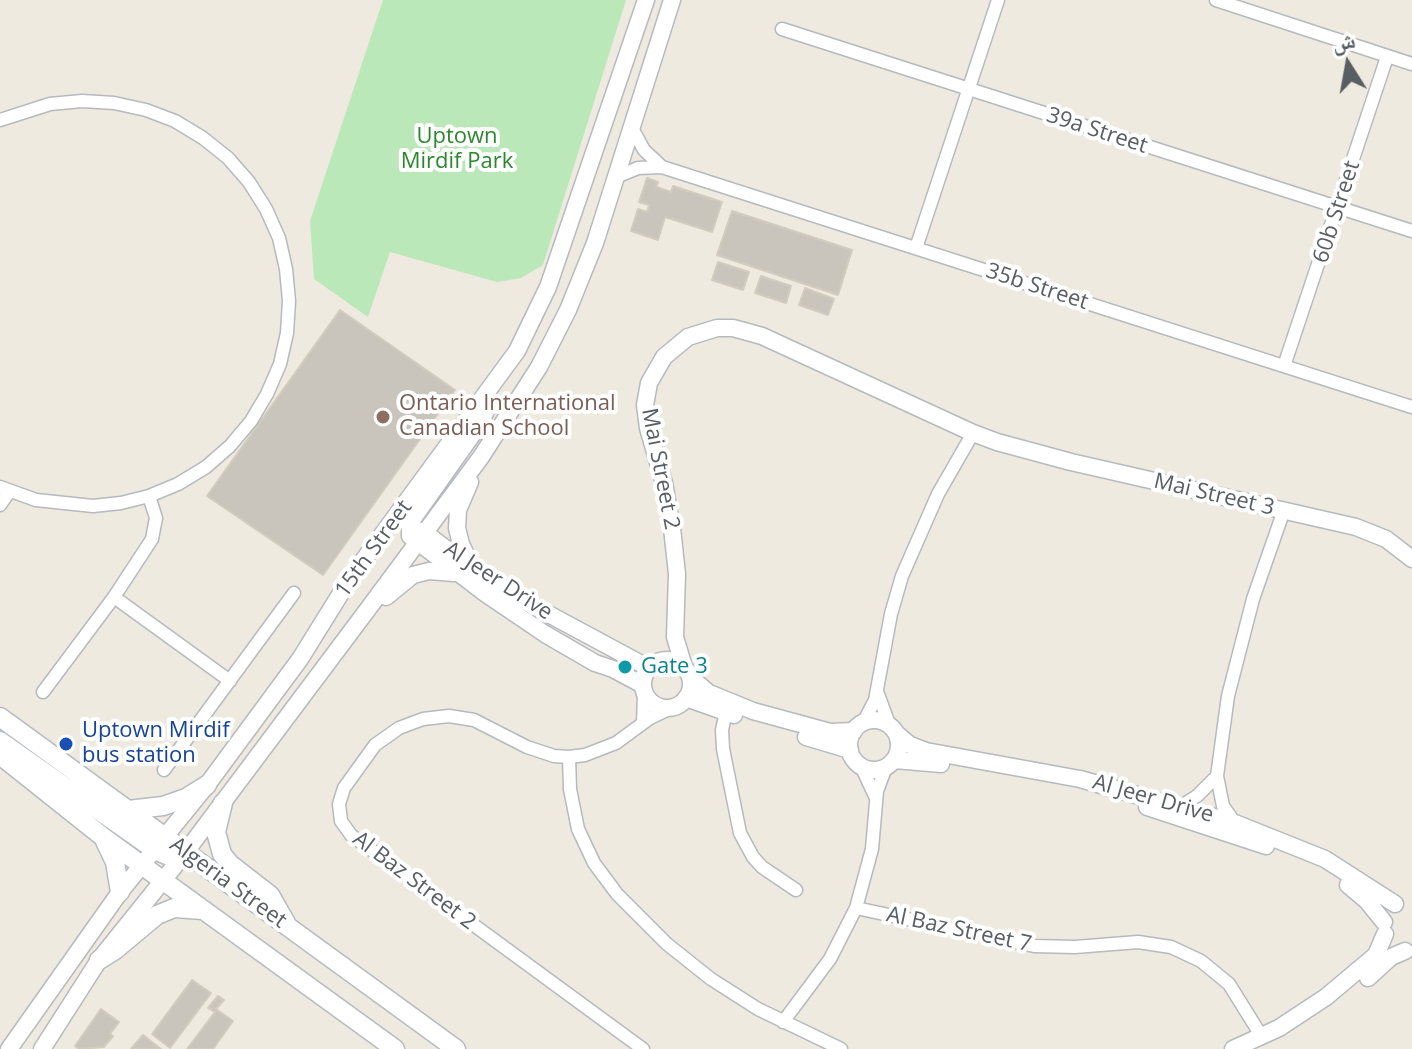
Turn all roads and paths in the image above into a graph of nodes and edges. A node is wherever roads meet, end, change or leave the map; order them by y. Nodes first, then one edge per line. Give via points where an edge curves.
1 (646, 0) edge
2 (672, 0) edge
3 (998, 0) edge
4 (1216, 0) edge
5 (782, 29) dead end
6 (1387, 57) junction
7 (1412, 64) edge
8 (968, 90) junction
9 (0, 120) edge
10 (632, 128) junction
11 (599, 144) junction
12 (624, 152) junction
13 (662, 167) junction
14 (616, 177) junction
15 (1339, 207) junction
16 (1412, 231) edge
17 (916, 248) junction
18 (1284, 366) junction
19 (486, 394) junction
20 (1412, 407) edge
21 (973, 433) junction
22 (481, 457) junction
23 (5, 489) edge
24 (149, 496) junction
25 (0, 505) edge
26 (1284, 510) junction
27 (384, 534) junction
28 (416, 534) junction
29 (1412, 559) edge
30 (466, 572) junction
31 (294, 593) dead end
32 (114, 597) junction
33 (368, 609) junction
34 (675, 637) junction
35 (610, 646) junction
36 (595, 663) junction
37 (654, 664) junction
38 (687, 672) junction
39 (230, 681) junction
40 (644, 690) junction
41 (877, 691) junction
42 (43, 692) dead end
43 (679, 703) junction
44 (726, 712) junction
45 (0, 717) edge
46 (643, 723) junction
47 (858, 727) junction
48 (893, 729) junction
49 (0, 741) edge
50 (850, 750) junction
51 (0, 755) edge
52 (569, 757) junction
53 (890, 764) junction
54 (861, 766) junction
55 (164, 770) dead end
56 (1217, 776) junction
57 (207, 785) junction
58 (876, 799) junction
59 (223, 803) junction
60 (1181, 806) junction
61 (128, 810) junction
62 (1235, 823) junction
63 (103, 837) junction
64 (154, 851) junction
65 (185, 853) junction
66 (164, 879) junction
67 (796, 890) dead end
68 (120, 892) junction
69 (1403, 901) edge
70 (856, 908) junction
71 (206, 910) junction
72 (287, 926) junction
73 (1384, 928) junction
74 (1410, 951) edge
75 (99, 960) junction
76 (783, 1022) junction
77 (1261, 1043) edge
78 (9, 1049) edge
79 (42, 1049) edge
80 (395, 1049) edge
81 (456, 1049) edge
82 (643, 1049) edge
83 (841, 1049) edge
84 (1233, 1049) edge

1 - 11 street, 15th Street
2 - 10 street, 15th Street
3 - 8 street
4 - 6 street
5 - 8 street, 39a Street
6 - 7 street
6 - 15 street, 60b Street
8 - 15 street, 39a Street
8 - 17 street
9 - 24 street via 50,104 82,101 135,107 175,121 228,158 249,182 279,238 289,301 287,333 267,394 251,421 206,467
10 - 12 street, 15th Street
10 - 13 street
11 - 12 street
11 - 19 street, 15th Street via 537,313
12 - 14 street, 15th Street
13 - 14 street, 35b Street via 638,168
13 - 17 street, 35b Street
14 - 22 street, 15th Street via 568,310 539,367
15 - 16 street, 39a Street
15 - 18 street, 60b Street
17 - 18 street, 35b Street
18 - 20 street, 35b Street
19 - 27 street, 15th Street
19 - 28 street via 482,421
21 - 26 street, Mai Street 3 via 1047,456
21 - 34 street, Mai Street 2 via 748,331 717,328 688,337 654,372 645,405 674,540
21 - 41 street via 938,494 902,576
22 - 28 street, 15th Street
22 - 30 street via 456,519
23 - 24 street via 64,505 121,503
23 - 25 street
24 - 32 street via 156,518 152,539
26 - 29 street via 1372,532
26 - 56 street, Mai Street 3 via 1239,652
27 - 28 street
27 - 57 street, 15th Street
28 - 30 street, Al Jeer Drive
28 - 33 street, 15th Street
30 - 33 street via 413,575
30 - 35 street, Al Jeer Drive
30 - 36 street, Al Jeer Drive via 515,615
31 - 39 street
32 - 39 street
32 - 42 street
33 - 59 street, 15th Street
34 - 37 street
34 - 38 street, Mai Street 2
35 - 36 street via 604,659
35 - 37 street, Al Jeer Drive
36 - 40 street, Al Jeer Drive
37 - 38 street via 675,661
37 - 40 street
38 - 43 street via 691,688
38 - 47 street via 709,693 753,711 823,731
39 - 55 street
40 - 43 street via 656,706
40 - 46 street
41 - 47 street via 873,708
41 - 48 street
43 - 44 street
43 - 46 street, Al Baz Street 2
44 - 50 street
44 - 67 street via 723,749 740,833 762,867
45 - 61 main road, Algeria Street
46 - 52 street, Al Baz Street 2 via 609,747
47 - 48 street via 876,720
47 - 50 street
48 - 53 street via 899,750
48 - 60 street, Al Jeer Drive via 926,751 1049,772
49 - 64 main road
50 - 54 street
51 - 63 main road, Algeria Street
52 - 76 street via 578,829 605,879 688,962
52 - 82 street, Al Baz Street 2 via 527,747 474,720 423,719 375,745 344,788 339,813 345,829 358,841
53 - 54 street via 873,770
53 - 58 street
53 - 73 street, Al Jeer Drive via 926,761 1049,783 1265,845 1332,874 1367,901
54 - 58 street
56 - 60 street
56 - 62 street, Mai Street 3 via 1223,806
57 - 61 main road via 174,803
57 - 64 street, 15th Street
58 - 70 street via 872,849
59 - 65 street, 15th Street
59 - 72 main road via 216,832 222,854 270,895
60 - 62 street, Al Jeer Drive
61 - 64 main road, Algeria Street
62 - 69 street, Al Jeer Drive via 1325,859
63 - 64 main road, Algeria Street
63 - 68 main road via 115,862
64 - 65 main road, Algeria Street
64 - 66 main road, Algeria Street
64 - 68 street, 15th Street
65 - 66 street, 15th Street
65 - 72 main road, Algeria Street
66 - 71 main road, Algeria Street
66 - 75 street, 15th Street
68 - 78 street, 15th Street
69 - 73 street via 1386,915
70 - 76 street via 830,959
70 - 77 street, Al Baz Street 7 via 1034,946 1138,942 1171,947 1201,961 1229,984
71 - 75 main road via 174,908 157,915
71 - 80 main road, Algeria Street
72 - 81 main road, Algeria Street
73 - 74 street, Al Jeer Drive via 1393,945
73 - 77 street via 1376,955
74 - 77 street via 1385,962 1320,1015
75 - 79 street, 15th Street
76 - 83 street
77 - 84 street

